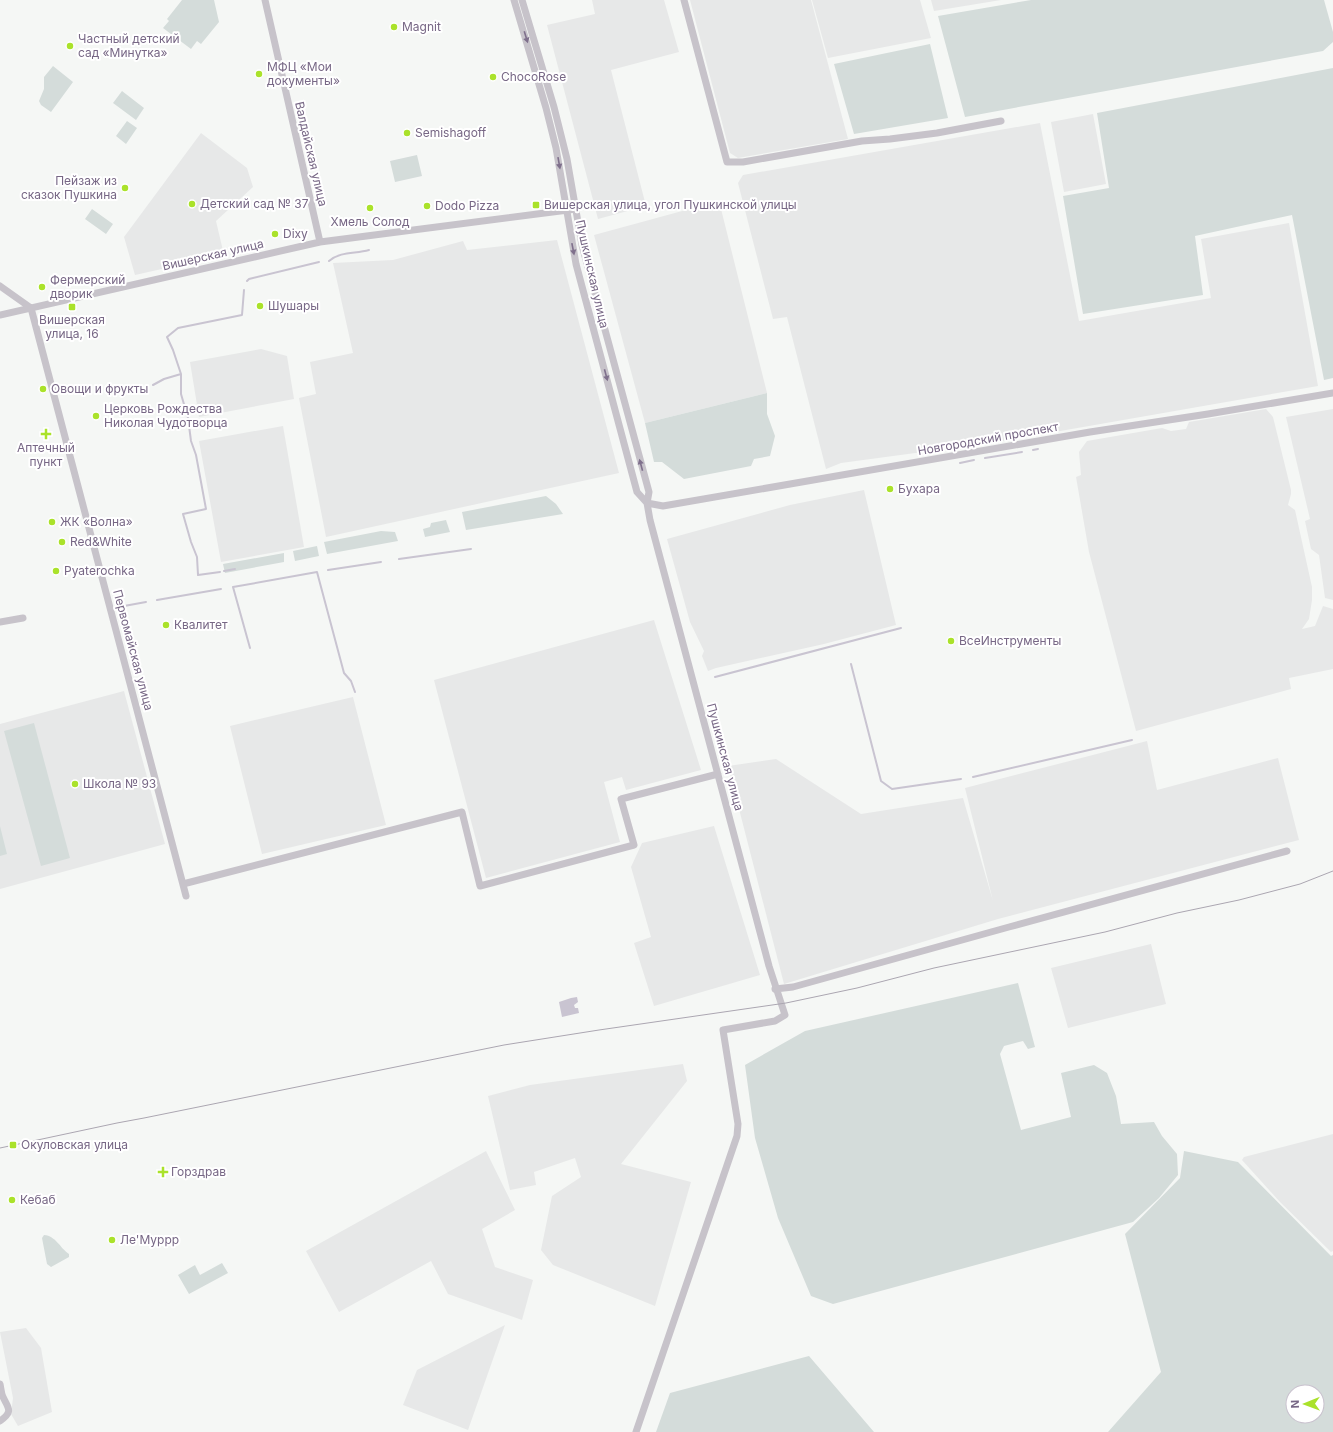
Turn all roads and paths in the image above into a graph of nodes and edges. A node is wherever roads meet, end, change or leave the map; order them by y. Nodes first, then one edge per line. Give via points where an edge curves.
1 (265, 0) edge
2 (514, 0) edge
3 (522, 0) edge
4 (684, 0) edge
5 (1001, 121) dead end
6 (576, 209) junction
7 (567, 211) junction
8 (320, 242) junction
9 (0, 286) edge
10 (31, 308) junction
11 (0, 315) edge
12 (1333, 393) edge
13 (647, 502) junction
14 (23, 618) dead end
15 (0, 622) edge
16 (718, 774) junction
17 (1287, 851) dead end
18 (183, 884) junction
19 (186, 896) dead end
20 (776, 989) junction
21 (0, 1384) edge
22 (0, 1421) edge
23 (636, 1432) edge

1 - 8 street, Валдайская улица
2 -> 7 street, Пушкинская улица via 554,142
3 - 6 street, Пушкинская улица via 554,107
4 - 5 street via 726,162 743,162 862,141 929,134
6 - 7 street, Вишерская улица
13 -> 6 street, Пушкинская улица via 649,492 582,245
7 - 8 street, Вишерская улица
7 -> 13 street, Пушкинская улица via 576,264 637,492
8 - 10 street, Вишерская улица
9 - 10 street
10 - 11 street, Вишерская улица
10 - 18 street, Первомайская улица
12 - 13 street, Новгородский проспект via 663,506
13 - 16 street, Пушкинская улица
14 - 15 street
16 - 18 street via 621,799 634,845 480,886 462,812
16 - 20 street, Пушкинская улица
17 - 20 street via 793,987
18 - 19 street, Первомайская улица
20 - 23 street, Пушкинская улица via 784,1015 776,1021 723,1030 738,1124 737,1136
21 - 22 street via 3,1397 9,1406 6,1415

